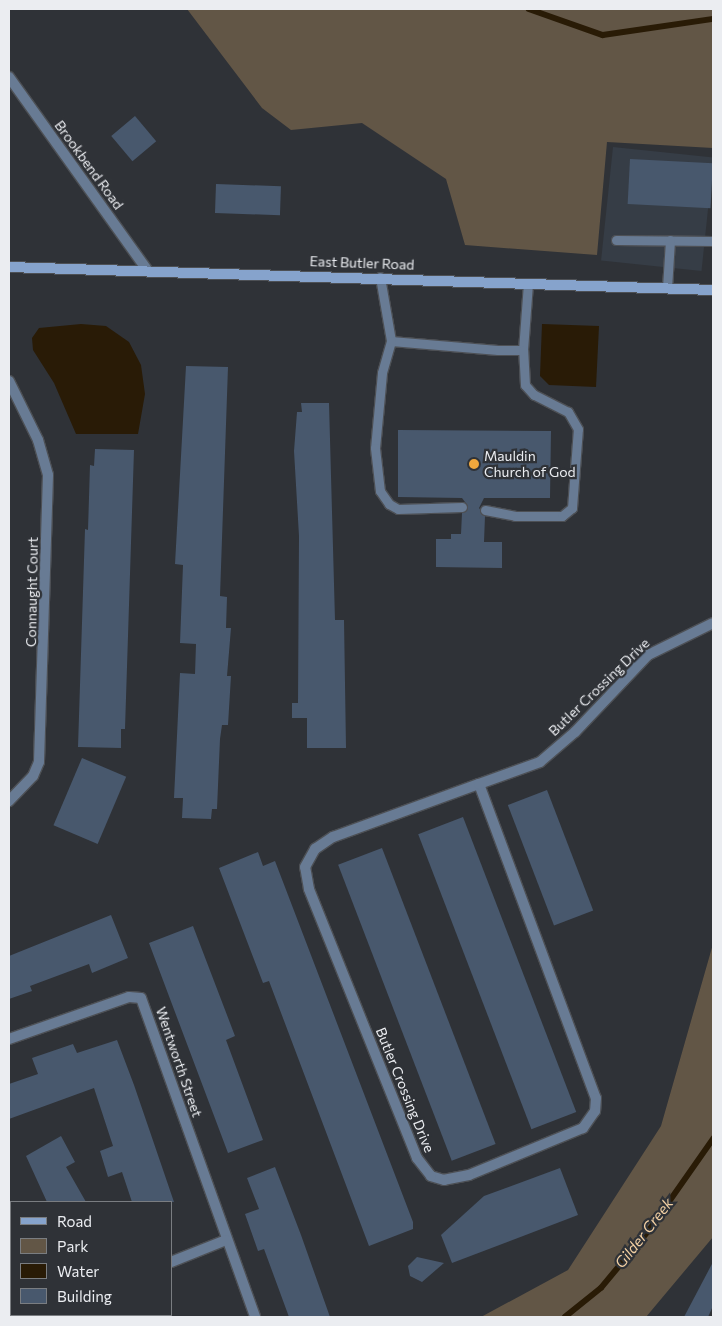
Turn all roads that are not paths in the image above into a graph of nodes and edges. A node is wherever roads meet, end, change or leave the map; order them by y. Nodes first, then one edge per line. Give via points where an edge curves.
1 (9, 76) edge
2 (616, 240) dead end
3 (670, 240) junction
4 (713, 241) edge
5 (9, 267) edge
6 (147, 270) junction
7 (380, 277) junction
8 (528, 283) junction
9 (667, 288) junction
10 (713, 290) edge
11 (391, 341) junction
12 (523, 350) junction
13 (9, 381) edge
14 (462, 507) dead end
15 (485, 510) dead end
16 (713, 623) edge
17 (479, 784) junction
18 (9, 801) edge
19 (9, 1039) edge
20 (226, 1240) junction
21 (172, 1262) edge
22 (255, 1317) edge

1 - 6 street, Brookbend Road
2 - 3 lane
3 - 4 lane
3 - 9 lane
5 - 6 main road, East Butler Road
6 - 7 main road, East Butler Road
7 - 8 main road, East Butler Road
7 - 11 lane
8 - 9 main road, East Butler Road
8 - 12 lane
9 - 10 main road, East Butler Road
11 - 12 lane
11 - 14 lane via 382,373 375,448 380,491 389,504 398,509 422,511
12 - 15 lane via 525,385 534,395 568,412 578,429 572,508 562,516 515,516
13 - 18 street, Connaught Court via 38,440 48,475 39,762 33,776
16 - 17 street, Butler Crossing Drive via 648,655 575,732 540,762
17 - 17 street, Butler Crossing Drive via 596,1098 595,1111 584,1128 478,1171 444,1180 432,1176 417,1158 309,889 305,867 315,849 333,838
19 - 20 street, Wentworth Street via 129,997 141,998
20 - 21 street
20 - 22 street

